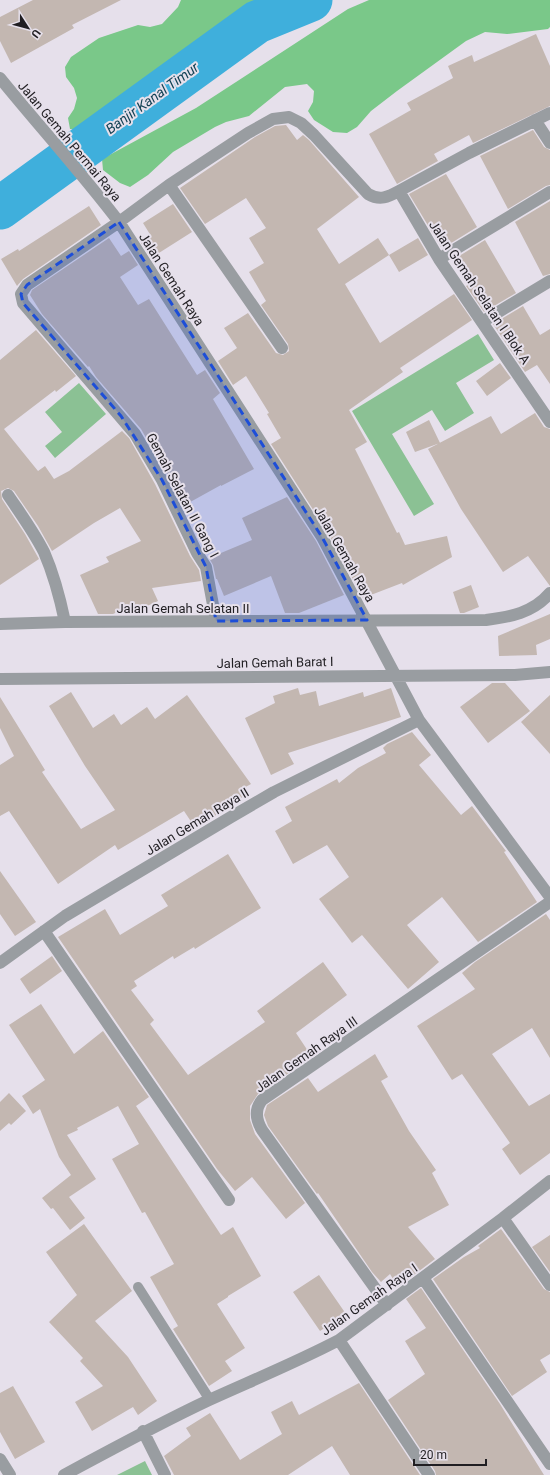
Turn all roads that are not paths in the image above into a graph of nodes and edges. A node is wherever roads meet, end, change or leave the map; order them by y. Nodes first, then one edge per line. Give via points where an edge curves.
1 (0, 78) edge
2 (550, 113) edge
3 (535, 120) junction
4 (550, 143) edge
5 (168, 185) junction
6 (399, 191) junction
7 (550, 192) edge
8 (119, 222) junction
9 (439, 259) junction
10 (550, 281) edge
11 (482, 322) junction
12 (282, 348) dead end
13 (550, 422) edge
14 (8, 495) dead end
15 (550, 593) edge
16 (367, 620) junction
17 (216, 621) junction
18 (65, 622) junction
19 (0, 624) edge
20 (550, 672) edge
21 (395, 675) junction
22 (0, 679) edge
23 (419, 720) junction
24 (550, 897) edge
25 (550, 902) edge
26 (44, 931) junction
27 (0, 963) edge
28 (550, 1181) edge
29 (229, 1200) dead end
30 (503, 1218) junction
31 (423, 1278) junction
32 (550, 1285) edge
33 (138, 1287) dead end
34 (387, 1305) junction
35 (339, 1340) junction
36 (210, 1400) junction
37 (143, 1431) junction
38 (0, 1459) edge
39 (550, 1464) edge
40 (10, 1475) edge
41 (64, 1475) edge
42 (164, 1475) edge
43 (429, 1475) edge

1 - 8 street, Jalan Gemah Permai Raya
2 - 3 street
3 - 4 street
3 - 6 street
5 - 6 street via 248,133 273,119 289,117 301,122 373,198 384,198
5 - 8 street
5 - 12 street
6 - 9 street, Jalan Gemah Selatan I Blok A
7 - 9 street
8 - 16 street, Jalan Gemah Raya via 322,537
8 - 17 street, Gemah Selatan II Gang I via 27,285 21,294 23,303 135,434 162,480 206,567
9 - 11 street, Jalan Gemah Selatan I Blok A
10 - 11 street
11 - 13 street, Jalan Gemah Selatan I Blok A
14 - 18 street via 44,551 56,583
15 - 16 street, Jalan Gemah Selatan II via 534,608 502,618
16 - 17 street, Jalan Gemah Selatan II
16 - 21 street, Jalan Gemah Raya
17 - 18 street, Jalan Gemah Selatan II
18 - 19 street, Jalan Gemah Selatan II
20 - 21 street, Jalan Gemah Barat I via 515,675
21 - 22 street, Jalan Gemah Barat I
21 - 23 street, Jalan Gemah Raya
23 - 24 street, Jalan Gemah Raya
23 - 26 street, Jalan Gemah Raya II via 274,792
25 - 34 street, Jalan Gemah Raya III via 258,1105 256,1117 262,1130
26 - 27 street, Jalan Gemah Raya II
26 - 29 street
28 - 30 street, Jalan Gemah Raya I
30 - 31 street, Jalan Gemah Raya I
30 - 32 street
31 - 34 street, Jalan Gemah Raya I
31 - 39 street
33 - 36 lane
34 - 35 street, Jalan Gemah Raya I
35 - 36 street, Jalan Gemah Raya I
35 - 43 street
36 - 37 street, Jalan Gemah Raya I
37 - 41 street, Jalan Gemah Raya I
37 - 42 street
38 - 40 street

